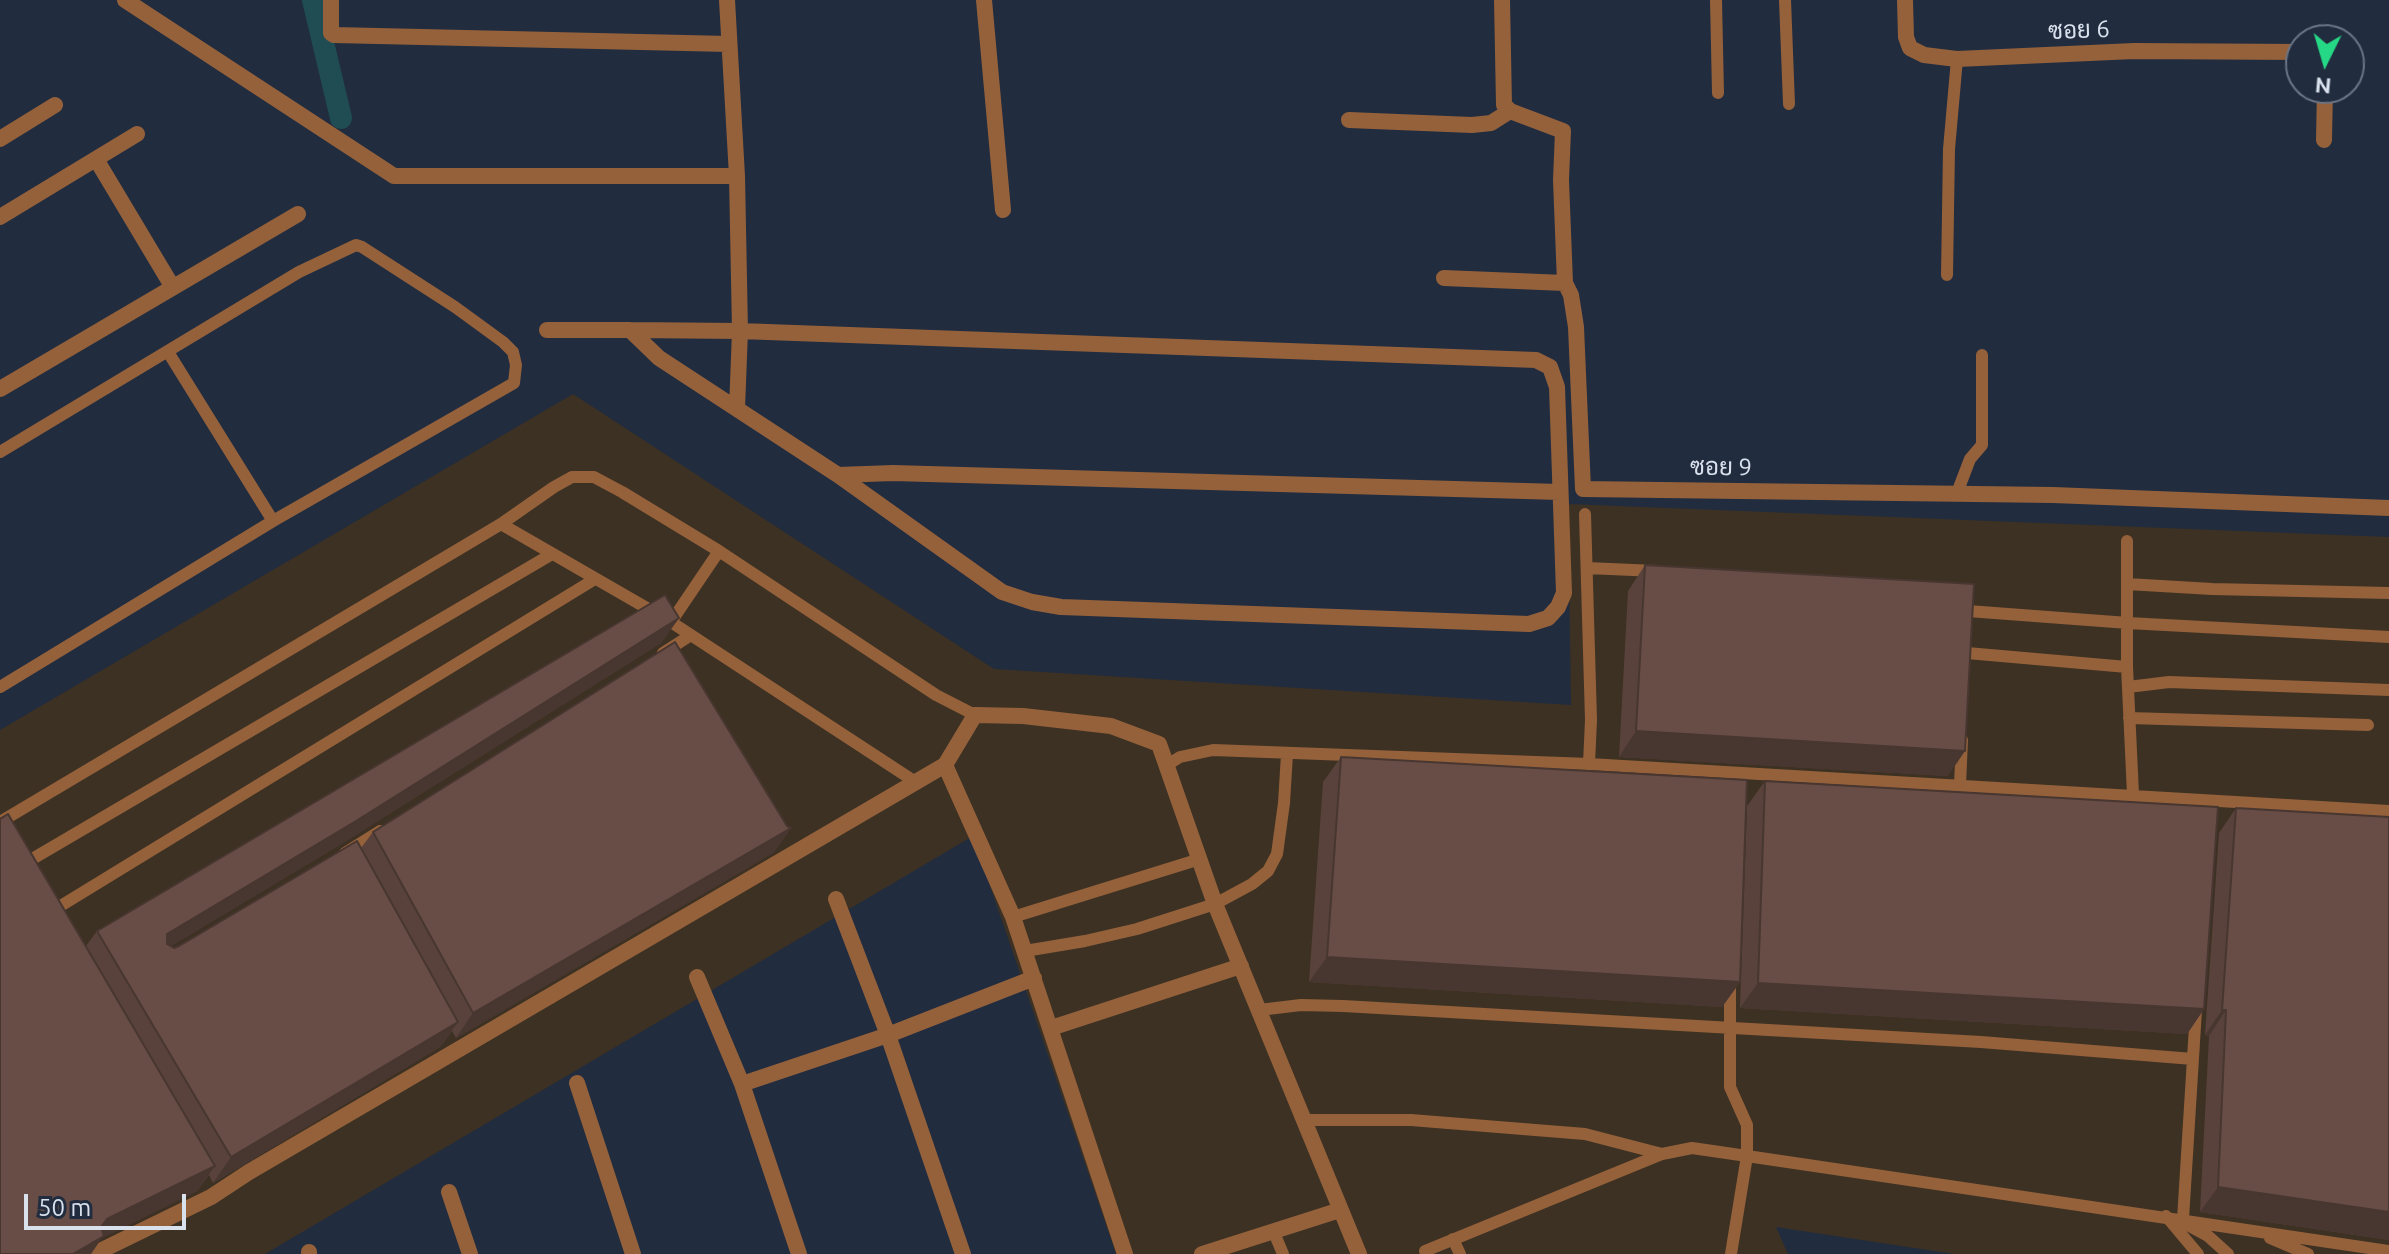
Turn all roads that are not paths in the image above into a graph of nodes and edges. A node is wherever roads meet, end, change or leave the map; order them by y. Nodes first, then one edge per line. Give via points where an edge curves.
1 (125, 0) edge
2 (331, 0) edge
3 (727, 0) edge
4 (984, 0) edge
5 (1502, 0) edge
6 (1716, 0) edge
7 (1785, 0) edge
8 (1905, 0) edge
9 (729, 44) junction
10 (2285, 52) edge
11 (1957, 59) junction
12 (1718, 93) dead end
13 (1789, 104) dead end
14 (2325, 104) edge
15 (55, 105) dead end
16 (1510, 111) junction
17 (1349, 120) dead end
18 (137, 134) dead end
19 (0, 139) edge
20 (2324, 140) dead end
21 (96, 159) junction
22 (737, 176) junction
23 (1003, 210) dead end
24 (298, 214) dead end
25 (0, 217) edge
26 (1947, 275) dead end
27 (1444, 278) dead end
28 (1565, 283) junction
29 (172, 286) junction
30 (547, 330) dead end
31 (630, 330) junction
32 (740, 331) junction
33 (168, 352) junction
34 (1982, 355) dead end
35 (0, 389) edge
36 (737, 409) junction
37 (0, 452) edge
38 (838, 475) junction
39 (1560, 492) junction
40 (1957, 493) junction
41 (2389, 508) edge
42 (1585, 514) dead end
43 (273, 521) junction
44 (501, 524) junction
45 (2127, 541) dead end
46 (719, 551) junction
47 (552, 554) junction
48 (1587, 568) junction
49 (1663, 571) edge
50 (595, 579) junction
51 (2127, 584) junction
52 (2389, 593) edge
53 (1961, 595) edge
54 (1968, 611) junction
55 (671, 622) junction
56 (2128, 623) junction
57 (1968, 625) edge
58 (691, 635) junction
59 (2389, 637) edge
60 (1968, 639) edge
61 (1967, 653) junction
62 (660, 655) junction
63 (646, 663) edge
64 (1966, 667) edge
65 (2127, 667) junction
66 (668, 668) edge
67 (0, 687) edge
68 (2128, 687) junction
69 (2389, 690) edge
70 (975, 715) junction
71 (2129, 718) junction
72 (2368, 725) dead end
73 (1963, 726) edge
74 (1287, 754) junction
75 (1589, 764) junction
76 (945, 765) junction
77 (1167, 765) junction
78 (1739, 772) junction
79 (914, 781) junction
80 (1960, 785) junction
81 (1738, 787) edge
82 (2133, 794) junction
83 (2212, 799) junction
84 (2389, 811) edge
85 (2211, 814) edge
86 (396, 821) edge
87 (0, 823) edge
88 (7, 839) edge
89 (14, 852) edge
90 (343, 854) junction
91 (1200, 859) junction
92 (330, 862) edge
93 (351, 867) edge
94 (836, 899) dead end
95 (1215, 904) junction
96 (1013, 917) junction
97 (54, 928) edge
98 (1025, 951) junction
99 (1241, 966) junction
100 (1731, 966) edge
101 (697, 977) dead end
102 (1034, 978) junction
103 (2197, 993) edge
104 (1259, 1010) junction
105 (1051, 1028) junction
106 (1730, 1029) junction
107 (888, 1035) junction
108 (2193, 1059) junction
109 (577, 1083) dead end
110 (742, 1084) junction
111 (1304, 1120) junction
112 (1662, 1154) junction
113 (1747, 1156) junction
114 (449, 1192) dead end
115 (1340, 1210) junction
116 (2166, 1216) junction
117 (2183, 1219) junction
118 (2240, 1228) junction
119 (1273, 1230) junction
120 (1453, 1239) junction
121 (118, 1249) edge
122 (1225, 1250) edge
123 (1425, 1251) dead end
124 (2389, 1251) edge
125 (94, 1254) edge
126 (470, 1254) edge
127 (633, 1254) edge
128 (799, 1254) edge
129 (963, 1254) edge
130 (1125, 1254) edge
131 (1202, 1254) edge
132 (1283, 1254) edge
133 (1359, 1254) edge
134 (1460, 1254) edge
135 (1731, 1254) edge
136 (2198, 1254) edge
137 (2228, 1254) edge
138 (2308, 1254) edge

1 - 22 street via 394,176
2 - 9 street via 334,35
3 - 9 street
4 - 23 street
5 - 16 street via 1504,105
6 - 12 lane
7 - 13 lane
8 - 11 street, ซอย 6 via 1910,48
9 - 22 street
10 - 11 street, ซอย 6 via 2134,51
11 - 26 lane
14 - 20 street
15 - 19 street
16 - 17 street via 1491,123 1472,125
16 - 28 street, ซอย 9 via 1563,131
18 - 21 street
21 - 25 street
21 - 29 street
22 - 32 street
24 - 29 street
27 - 28 street
28 - 40 street, ซอย 9 via 1576,327 1583,489
29 - 35 street
30 - 31 street
31 - 32 street
31 - 36 street via 659,358
32 - 36 street
32 - 39 street via 1536,360 1550,367 1557,387
33 - 37 lane
33 - 43 lane
33 - 43 lane via 299,272 356,245 455,307 513,352 514,383
34 - 40 lane via 1982,445 1970,459
36 - 38 street
38 - 39 street
38 - 39 street via 1002,592 1032,602 1529,624 1548,618 1564,593
40 - 41 street, ซอย 9
42 - 48 lane
43 - 67 lane
44 - 46 lane via 572,477 594,477
44 - 47 lane
44 - 87 lane
45 - 51 lane
46 - 55 lane
46 - 70 lane via 936,695
47 - 50 lane
47 - 89 lane via 25,872
48 - 49 lane
48 - 75 lane
50 - 55 lane
50 - 97 lane via 44,908
51 - 52 lane
51 - 56 lane
53 - 54 lane
54 - 56 lane
54 - 57 lane
55 - 58 lane
56 - 59 lane
56 - 65 lane
58 - 62 lane
58 - 79 lane
60 - 61 lane
61 - 64 lane
61 - 65 lane
62 - 63 lane
62 - 66 lane
65 - 68 lane
68 - 69 lane via 2169,682
68 - 71 lane
70 - 76 street
70 - 77 street via 1111,726 1159,744
71 - 72 lane
71 - 82 lane
73 - 80 lane
74 - 75 lane
74 - 77 lane via 1213,750
74 - 95 lane via 1277,854 1252,884
75 - 78 lane
76 - 79 street
76 - 96 street
77 - 91 street
78 - 80 lane
78 - 81 lane
79 - 121 street via 450,1045
80 - 82 lane
82 - 83 lane
83 - 84 lane
83 - 85 lane
86 - 90 lane
87 - 88 lane
90 - 92 lane
90 - 93 lane
91 - 95 street
91 - 96 lane
94 - 107 street
95 - 98 lane via 1137,929
95 - 99 street
96 - 98 street
98 - 102 street
99 - 104 street
99 - 105 street
100 - 106 lane
101 - 110 street
102 - 105 street
102 - 107 street
103 - 108 lane
104 - 106 lane via 1343,1006
104 - 111 street
105 - 130 street
106 - 108 lane
106 - 113 lane via 1730,1087 1747,1125
107 - 110 street
107 - 129 street
108 - 117 lane
109 - 127 street
110 - 128 street
111 - 112 lane via 1411,1120 1585,1134
111 - 115 street
112 - 113 lane via 1692,1148
112 - 120 lane
113 - 116 lane
113 - 135 lane
114 - 126 street
115 - 119 street
115 - 133 street
116 - 117 lane
116 - 136 lane
116 - 137 lane via 2202,1232
117 - 118 lane
118 - 124 lane
118 - 138 lane
119 - 122 street
119 - 132 lane
120 - 123 lane
120 - 134 lane
121 - 125 street
122 - 131 street

